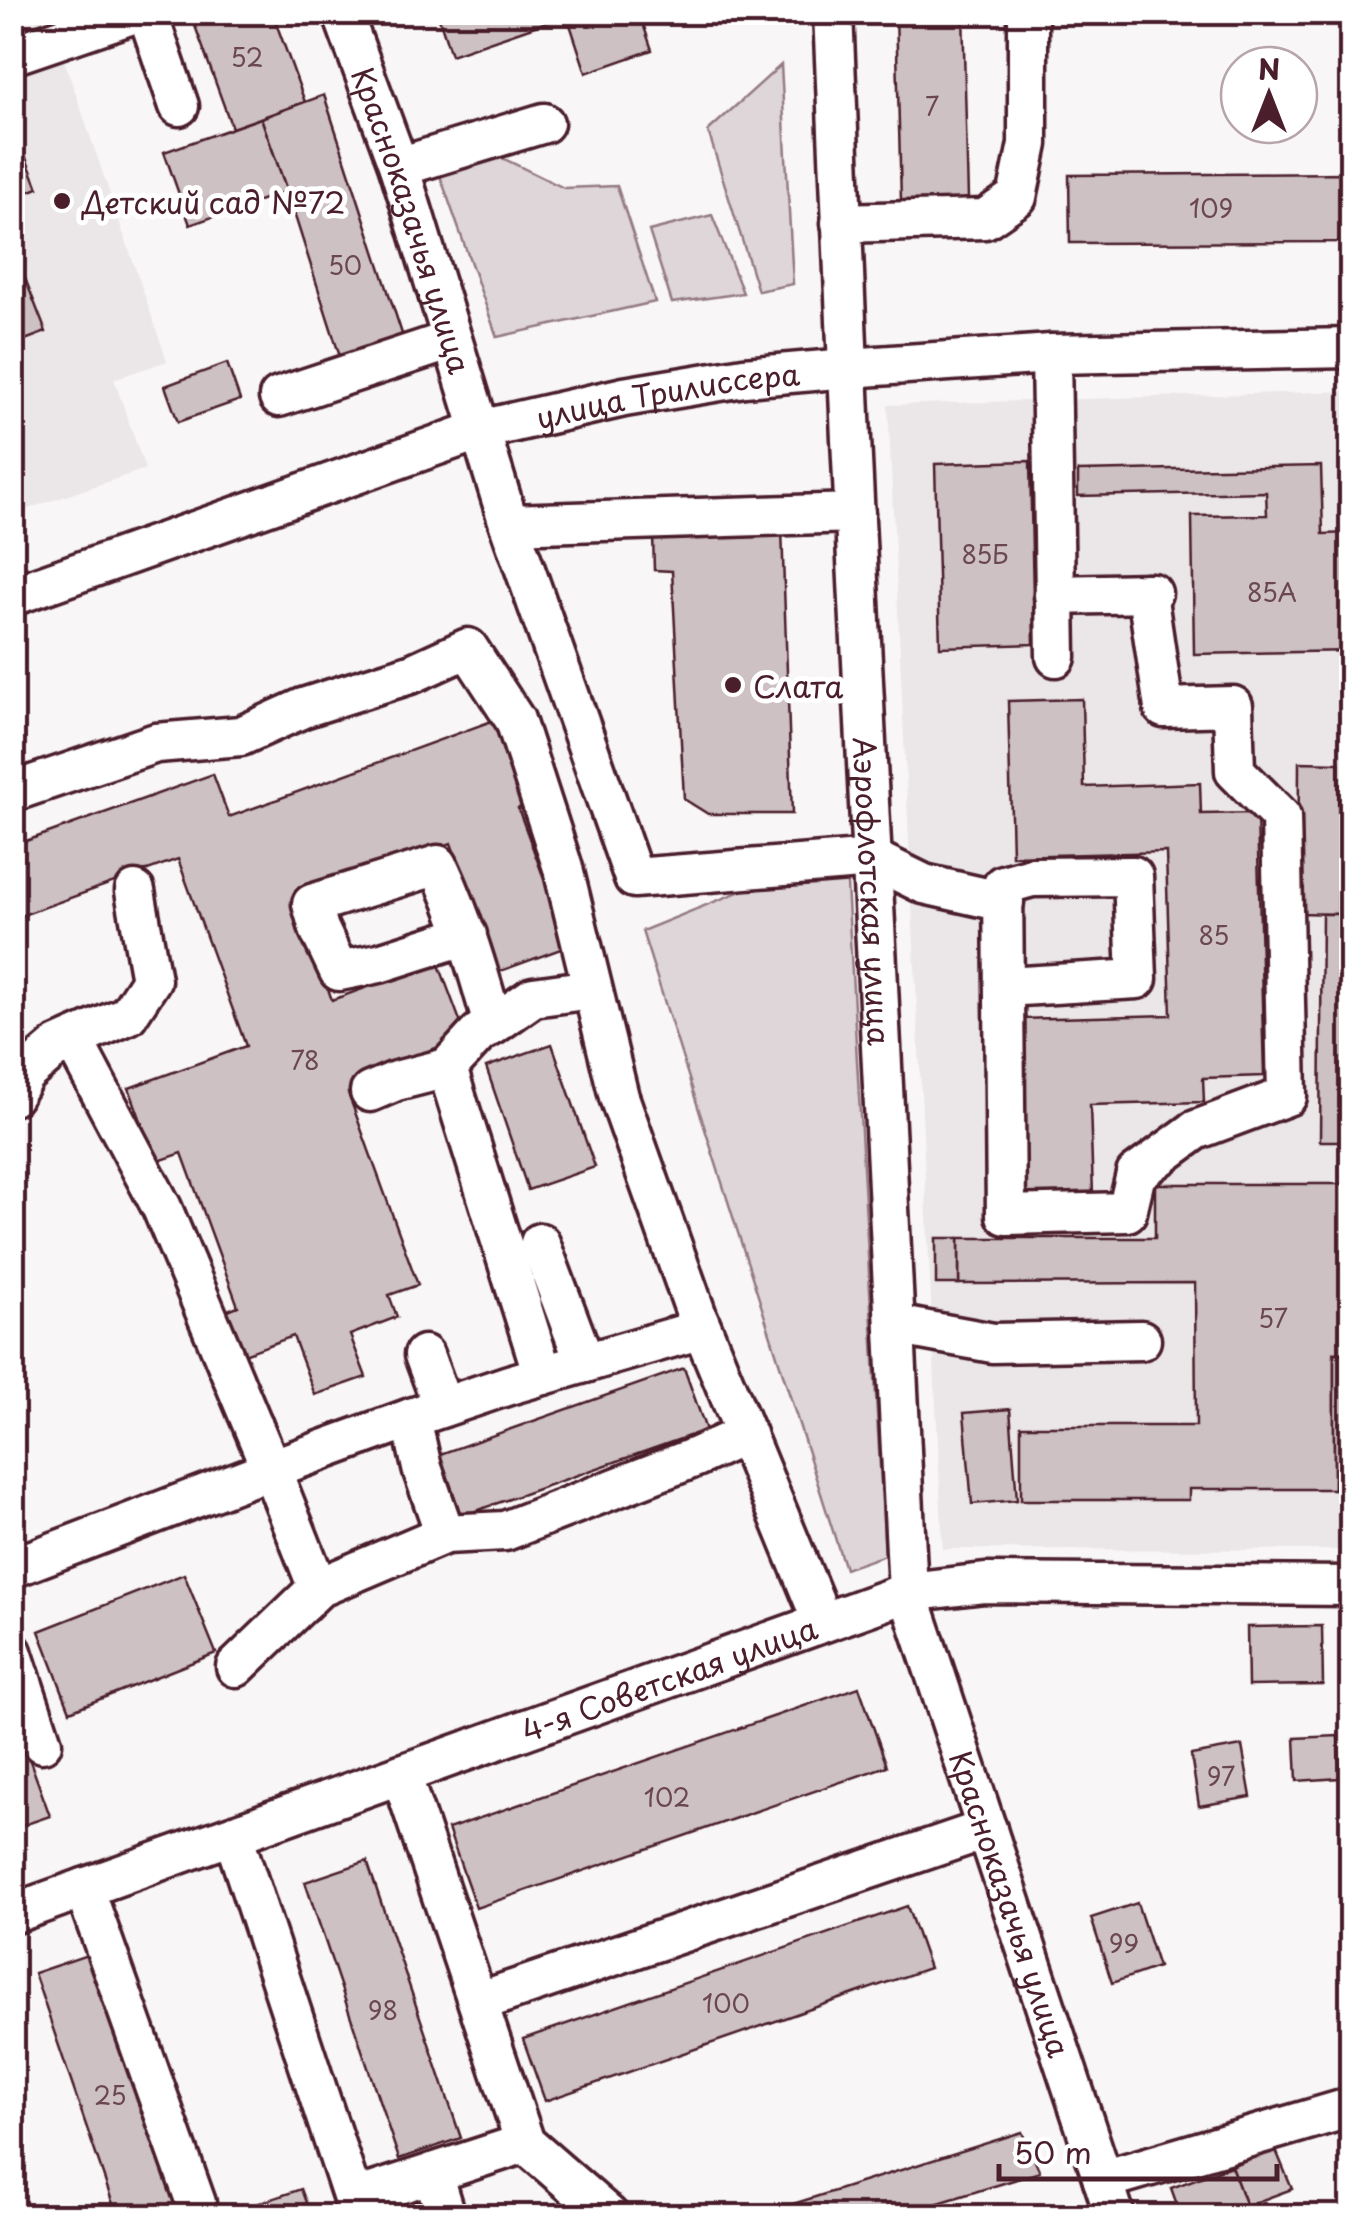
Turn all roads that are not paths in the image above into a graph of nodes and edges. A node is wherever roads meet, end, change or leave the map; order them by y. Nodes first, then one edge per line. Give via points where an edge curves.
1 (138, 12) edge
2 (148, 12) edge
3 (342, 12) edge
4 (833, 12) edge
5 (1028, 12) edge
6 (12, 55) edge
7 (179, 106) dead end
8 (544, 123) dead end
9 (399, 166) junction
10 (842, 224) junction
11 (452, 340) junction
12 (1352, 348) edge
13 (1051, 354) junction
14 (848, 368) junction
15 (279, 396) dead end
16 (480, 430) junction
17 (855, 513) junction
18 (509, 524) junction
19 (1054, 595) junction
20 (12, 596) edge
21 (1056, 657) dead end
22 (12, 792) edge
23 (873, 860) junction
24 (135, 891) dead end
25 (1004, 902) junction
26 (467, 935) dead end
27 (1004, 987) junction
28 (592, 989) junction
29 (494, 1024) junction
30 (73, 1040) junction
31 (447, 1068) junction
32 (370, 1092) dead end
33 (12, 1096) edge
34 (540, 1243) dead end
35 (895, 1325) junction
36 (702, 1328) junction
37 (1141, 1340) dead end
38 (424, 1354) dead end
39 (585, 1362) junction
40 (543, 1375) junction
41 (427, 1412) junction
42 (746, 1434) junction
43 (271, 1469) junction
44 (445, 1534) junction
45 (12, 1568) edge
46 (1352, 1586) edge
47 (318, 1588) junction
48 (908, 1592) junction
49 (814, 1601) dead end
50 (12, 1652) edge
51 (236, 1667) dead end
52 (42, 1743) dead end
53 (401, 1774) junction
54 (987, 1829) junction
55 (233, 1835) junction
56 (84, 1888) junction
57 (12, 1914) edge
58 (478, 2002) junction
59 (1352, 2107) edge
60 (525, 2143) junction
61 (433, 2173) junction
62 (1103, 2180) junction
63 (196, 2202) dead end
64 (356, 2208) edge
65 (446, 2216) edge
66 (609, 2216) edge
67 (1116, 2216) edge

1 - 6 street
2 - 7 street
3 - 9 street, Красноказачья улица
4 - 10 street, Аэрофлотская улица
5 - 10 street via 1028,144 1017,198 985,218
8 - 9 street
9 - 11 street, Красноказачья улица
10 - 14 street, Аэрофлотская улица
11 - 15 street
11 - 16 street, Красноказачья улица
12 - 13 street, улица Трилиссера
13 - 14 street, улица Трилиссера
13 - 19 street
14 - 16 street, улица Трилиссера via 641,394
14 - 17 street, Аэрофлотская улица
16 - 18 street, Красноказачья улица
16 - 20 street, улица Трилиссера
17 - 18 street
17 - 23 street, Аэрофлотская улица
18 - 23 street, Красноказачья улица via 634,878
19 - 21 street
19 - 27 street via 1150,593 1164,708 1233,706 1235,771 1281,817 1287,1096 1196,1130 1136,1174 1127,1212 1006,1215
22 - 28 street via 156,743 241,736 468,648 514,720 563,868
23 - 25 street via 924,884
23 - 35 street, Аэрофлотская улица
24 - 30 street via 151,980 128,1015
25 - 27 street
25 - 27 street via 1003,885 1032,877 1133,876 1137,980
26 - 29 street
28 - 29 street via 533,997
28 - 36 street via 619,1097
29 - 31 street
30 - 33 street via 25,1074
30 - 43 street via 162,1208
31 - 32 street
31 - 40 street
34 - 39 street
35 - 37 street via 994,1343
35 - 48 street, Аэрофлотская улица
36 - 39 street
36 - 42 street
38 - 41 street
39 - 40 street
40 - 41 street
41 - 43 street
41 - 44 street via 422,1468
42 - 44 street via 505,1531
42 - 49 street
43 - 45 street
43 - 47 street
44 - 47 street
46 - 48 street, 4-я Советская улица via 985,1583
47 - 51 street
48 - 53 street, 4-я Советская улица
48 - 54 street, Красноказачья улица
50 - 52 street
53 - 55 street, 4-я Советская улица
53 - 58 street
54 - 58 street
54 - 62 street, Красноказачья улица
55 - 56 street, 4-я Советская улица
55 - 64 street
56 - 57 street, 4-я Советская улица
56 - 63 street
58 - 60 street
59 - 62 street
60 - 61 street
60 - 66 street
61 - 64 street
61 - 65 street
62 - 67 street, Красноказачья улица

